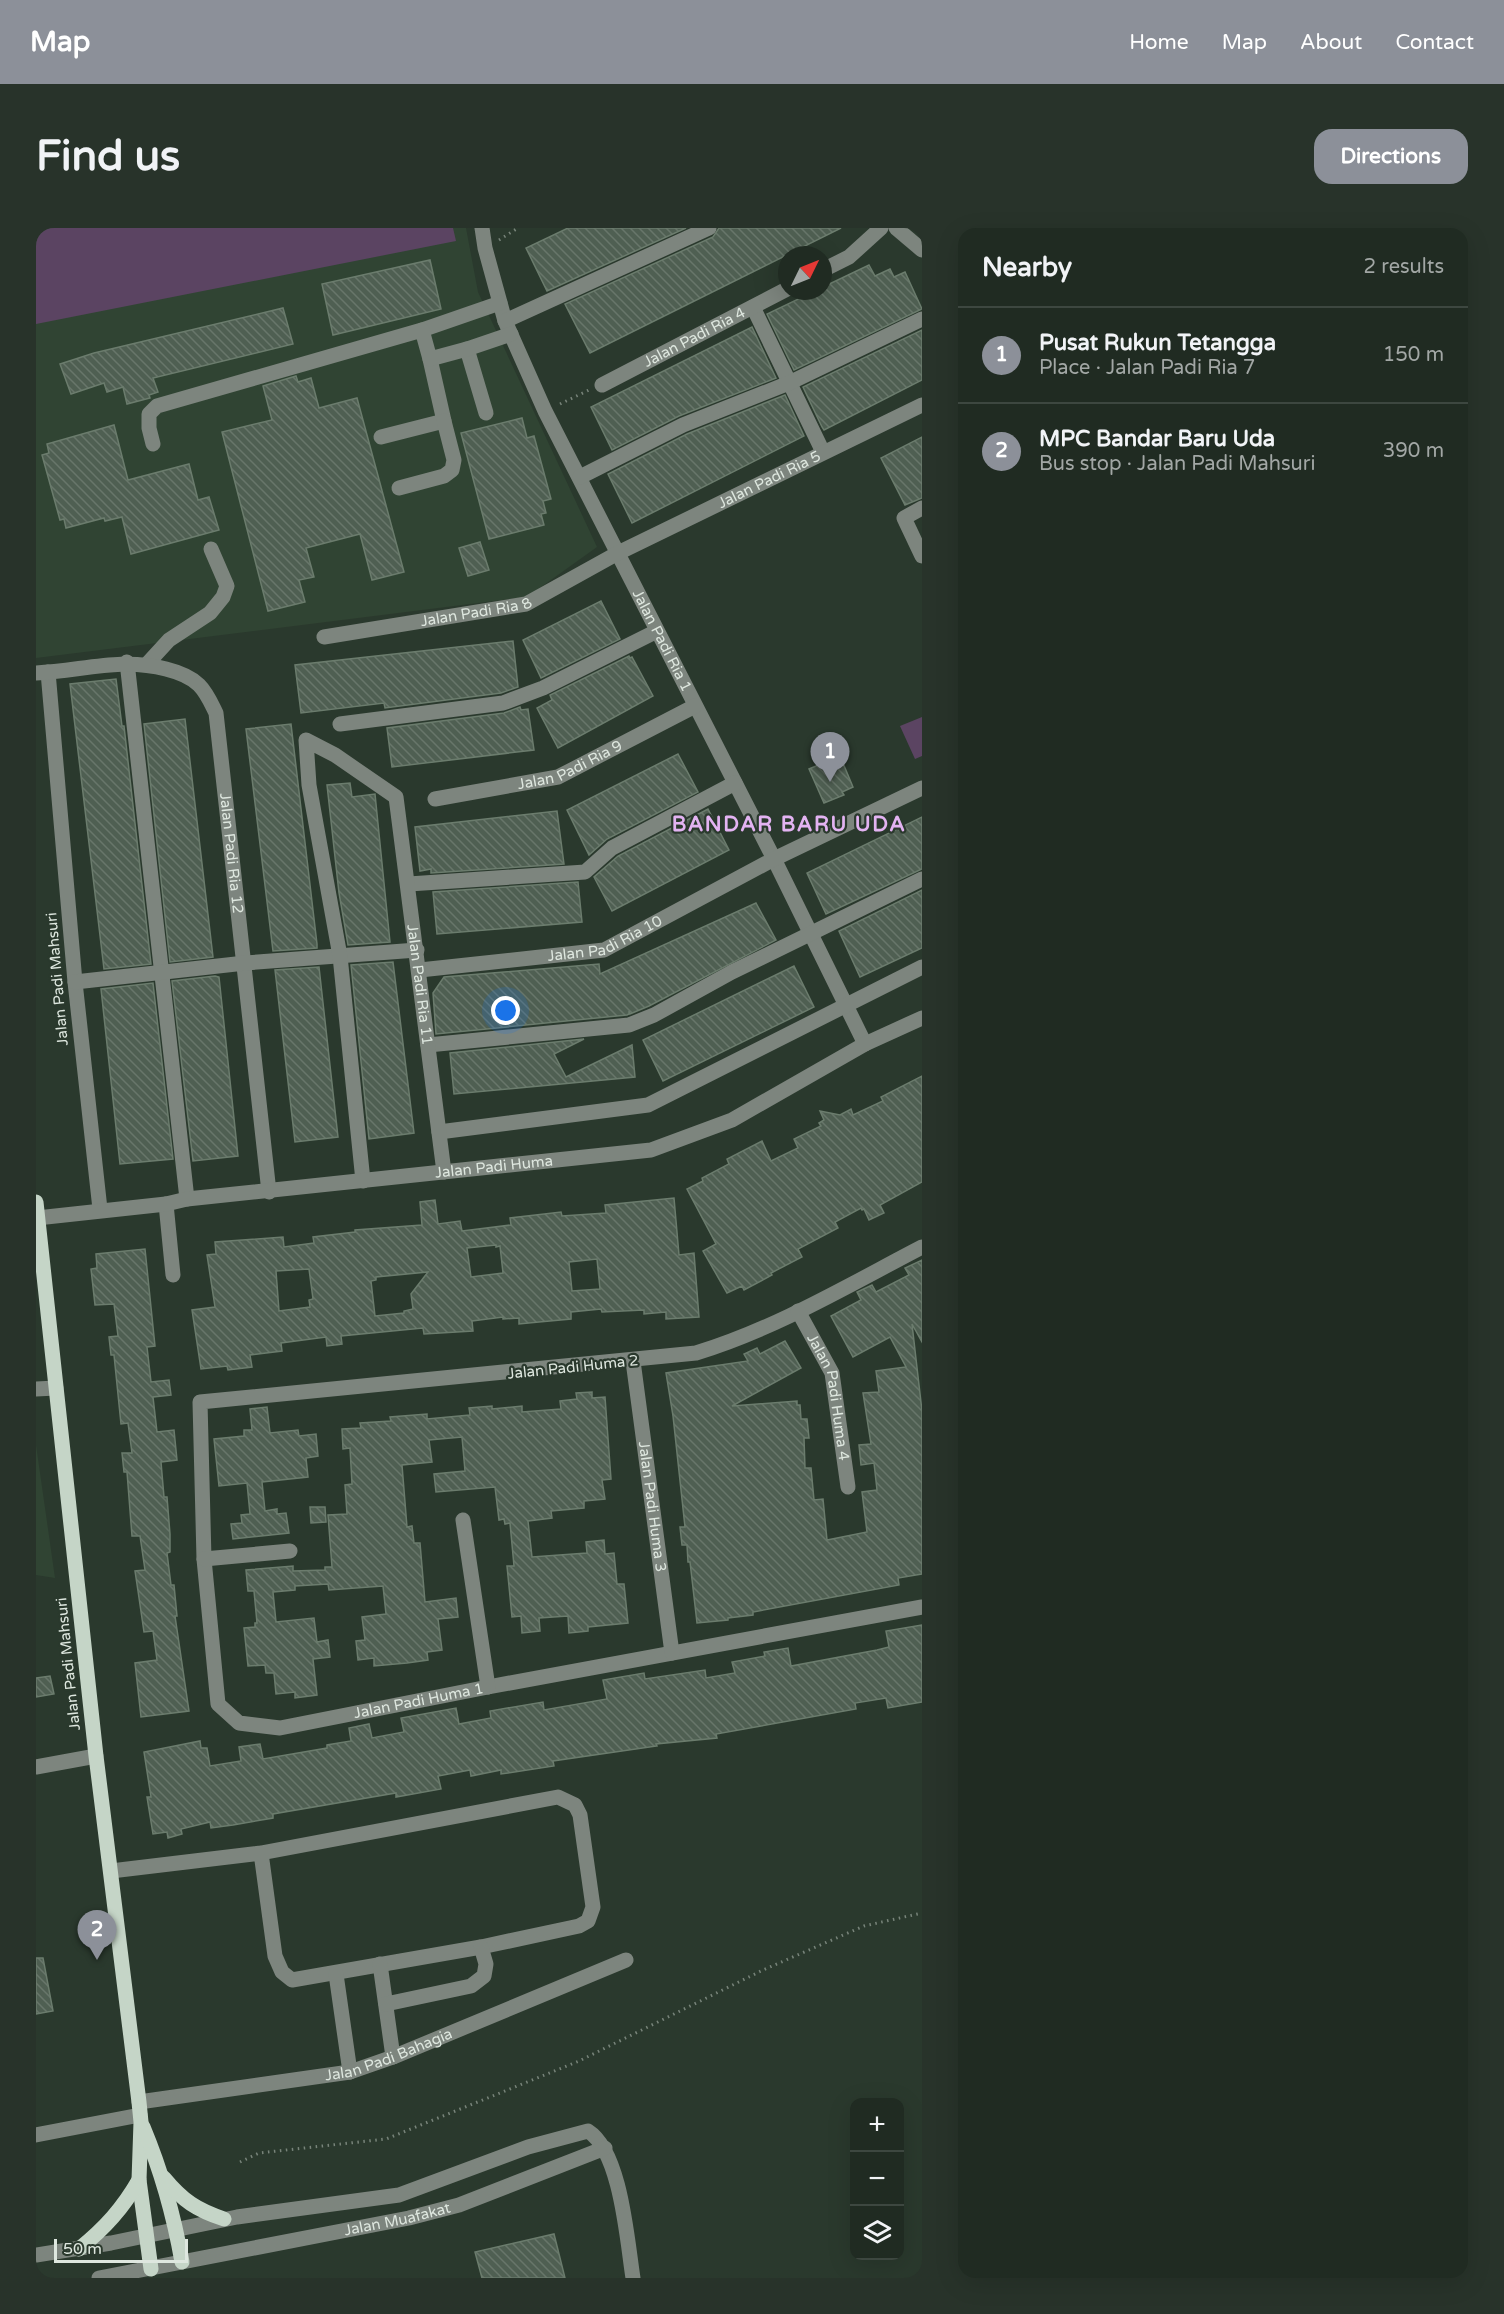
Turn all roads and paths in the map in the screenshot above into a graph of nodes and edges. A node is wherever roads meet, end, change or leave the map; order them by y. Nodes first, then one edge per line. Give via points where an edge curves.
1 (482, 228) edge
2 (709, 228) edge
3 (881, 228) edge
4 (896, 228) edge
5 (922, 250) edge
6 (832, 266) edge
7 (778, 294) edge
8 (500, 303) junction
9 (753, 307) junction
10 (922, 319) edge
11 (508, 327) junction
12 (422, 330) junction
13 (467, 349) junction
14 (430, 359) junction
15 (789, 383) junction
16 (602, 385) joint
17 (922, 405) edge
18 (545, 411) junction
19 (486, 413) dead end
20 (444, 421) junction
21 (381, 437) dead end
22 (153, 444) dead end
23 (824, 452) junction
24 (580, 477) junction
25 (399, 488) dead end
26 (922, 508) edge
27 (211, 549) dead end
28 (618, 553) junction
29 (922, 556) edge
30 (657, 630) junction
31 (324, 637) dead end
32 (127, 662) junction
33 (147, 664) junction
34 (42, 673) edge
35 (695, 706) junction
36 (339, 724) dead end
37 (735, 783) junction
38 (922, 788) edge
39 (435, 799) dead end
40 (774, 859) junction
41 (922, 879) edge
42 (409, 884) junction
43 (810, 934) junction
44 (417, 950) junction
45 (340, 956) junction
46 (245, 963) junction
47 (922, 967) edge
48 (420, 970) junction
49 (164, 973) junction
50 (75, 982) junction
51 (845, 1005) junction
52 (922, 1017) edge
53 (865, 1044) junction
54 (428, 1045) junction
55 (439, 1132) junction
56 (444, 1172) junction
57 (363, 1181) junction
58 (269, 1192) junction
59 (187, 1199) junction
60 (36, 1202) edge
61 (166, 1204) junction
62 (100, 1209) junction
63 (37, 1218) edge
64 (922, 1247) edge
65 (173, 1275) dead end
66 (798, 1311) junction
67 (633, 1361) junction
68 (56, 1388) junction
69 (36, 1389) edge
70 (200, 1402) joint
71 (848, 1487) dead end
72 (463, 1520) dead end
73 (290, 1551) dead end
74 (204, 1559) junction
75 (922, 1607) edge
76 (672, 1653) junction
77 (488, 1687) junction
78 (96, 1756) junction
79 (36, 1767) edge
80 (261, 1853) junction
81 (111, 1871) junction
82 (922, 1913) edge
83 (481, 1947) junction
84 (626, 1960) dead end
85 (380, 1964) junction
86 (336, 1974) junction
87 (386, 2004) junction
88 (393, 2057) junction
89 (350, 2072) junction
90 (140, 2113) junction
91 (36, 2134) edge
92 (605, 2148) junction
93 (240, 2162) dead end
94 (162, 2176) junction
95 (139, 2180) junction
96 (224, 2219) junction
97 (177, 2230) junction
98 (146, 2236) junction
99 (79, 2248) junction
100 (36, 2255) edge
101 (182, 2262) junction
102 (151, 2268) junction
103 (99, 2278) edge
104 (633, 2278) edge

1 - 8 street, Jalan Padi Ria 1
2 - 11 street
3 - 6 street via 849,257
4 - 5 street
7 - 9 street, Jalan Padi Ria 4
8 - 11 street, Jalan Padi Ria 1
8 - 12 street
9 - 15 street
9 - 16 street, Jalan Padi Ria 4
10 - 15 street
11 - 13 street
11 - 18 street, Jalan Padi Ria 1
12 - 14 street
12 - 22 street via 157,406 149,414
13 - 14 street
13 - 19 street
14 - 20 street
15 - 23 street
15 - 24 street via 683,425
16 - 18 path
17 - 23 street, Jalan Padi Ria 5
18 - 24 street, Jalan Padi Ria 1
20 - 21 street
20 - 25 street via 454,460 452,470 444,476
23 - 28 street, Jalan Padi Ria 5
24 - 28 street, Jalan Padi Ria 1
26 - 29 street via 904,518
27 - 33 street via 227,586 223,597 210,613 169,640
28 - 30 street, Jalan Padi Ria 1
28 - 31 street, Jalan Padi Ria 8 via 526,604
30 - 35 street, Jalan Padi Ria 1
30 - 36 street via 543,688 503,703
32 - 33 street, Jalan Padi Ria 12
32 - 34 street, Jalan Padi Ria 12
32 - 49 street
33 - 46 street, Jalan Padi Ria 12 via 186,676 198,684 216,713
34 - 50 street, Jalan Padi Mahsuri
35 - 37 street, Jalan Padi Ria 1
35 - 39 street, Jalan Padi Ria 9 via 558,777
37 - 40 street, Jalan Padi Ria 1
37 - 42 street via 612,848 585,872
38 - 40 street, Jalan Padi Ria 10
40 - 43 street, Jalan Padi Ria 1
40 - 48 street, Jalan Padi Ria 10 via 604,950
41 - 43 street
42 - 44 street, Jalan Padi Ria 11
42 - 45 street, Jalan Padi Ria 11 via 396,797 306,740 309,785
43 - 51 street, Jalan Padi Ria 1
43 - 54 street via 654,1015 629,1024
44 - 45 street
44 - 48 street, Jalan Padi Ria 11
45 - 46 street
45 - 57 street
46 - 49 street
46 - 58 street, Jalan Padi Ria 12
47 - 51 street
48 - 54 street, Jalan Padi Ria 11
49 - 50 street
49 - 59 street
50 - 62 street, Jalan Padi Mahsuri
51 - 53 street, Jalan Padi Ria 1
51 - 55 street via 648,1105
52 - 53 street, Jalan Padi Huma
53 - 56 street, Jalan Padi Huma via 732,1120 651,1150
54 - 55 street, Jalan Padi Ria 11
55 - 56 street, Jalan Padi Ria 11
56 - 57 street, Jalan Padi Huma
57 - 58 street, Jalan Padi Huma
58 - 59 street, Jalan Padi Huma
59 - 61 street, Jalan Padi Huma
60 - 63 main road, Jalan Padi Mahsuri
61 - 62 street, Jalan Padi Huma
61 - 65 street
62 - 63 street, Jalan Padi Huma
63 - 68 main road, Jalan Padi Mahsuri
64 - 66 street, Jalan Padi Huma 2
66 - 67 street, Jalan Padi Huma 2 via 727,1344 696,1353
66 - 71 street, Jalan Padi Huma 4 via 832,1373
67 - 70 street, Jalan Padi Huma 2
67 - 76 street, Jalan Padi Huma 3
68 - 69 street
68 - 78 main road, Jalan Padi Mahsuri
70 - 74 street, Jalan Padi Huma 1
72 - 77 street
73 - 74 street
74 - 77 street, Jalan Padi Huma 1 via 218,1704 239,1723 280,1728
75 - 76 street, Jalan Padi Huma 1
76 - 77 street, Jalan Padi Huma 1
78 - 79 street
78 - 81 main road, Jalan Padi Mahsuri
80 - 81 street
80 - 83 street via 558,1797 575,1805 580,1815 593,1907 588,1921
80 - 86 street via 275,1956 282,1972 292,1980
81 - 90 main road, Jalan Padi Mahsuri
82 - 93 path via 864,1926 764,1970 579,2061 387,2139 259,2152
83 - 85 street
83 - 87 street via 486,1964 484,1976 471,1986
84 - 88 street, Jalan Padi Bahagia
85 - 86 street
85 - 87 street
86 - 89 street
87 - 88 street
88 - 89 street, Jalan Padi Bahagia
89 - 90 street, Jalan Padi Bahagia
90 - 91 street, Jalan Padi Bahagia
90 - 94 main road, Jalan Padi Mahsuri
90 - 95 main road, Jalan Padi Mahsuri
92 - 96 street, Jalan Muafakat via 588,2131 576,2133 399,2195
92 - 101 street, Jalan Muafakat via 459,2205
92 - 104 street via 618,2188
94 - 96 main road via 187,2203
94 - 97 main road, Jalan Padi Mahsuri
95 - 98 main road, Jalan Padi Mahsuri
95 - 99 main road via 113,2218
96 - 97 street, Jalan Muafakat
97 - 98 street, Jalan Muafakat
97 - 101 main road, Jalan Padi Mahsuri
98 - 99 street, Jalan Muafakat
98 - 102 main road, Jalan Padi Mahsuri
99 - 100 street, Jalan Muafakat
101 - 102 street, Jalan Muafakat
102 - 103 street, Jalan Muafakat

